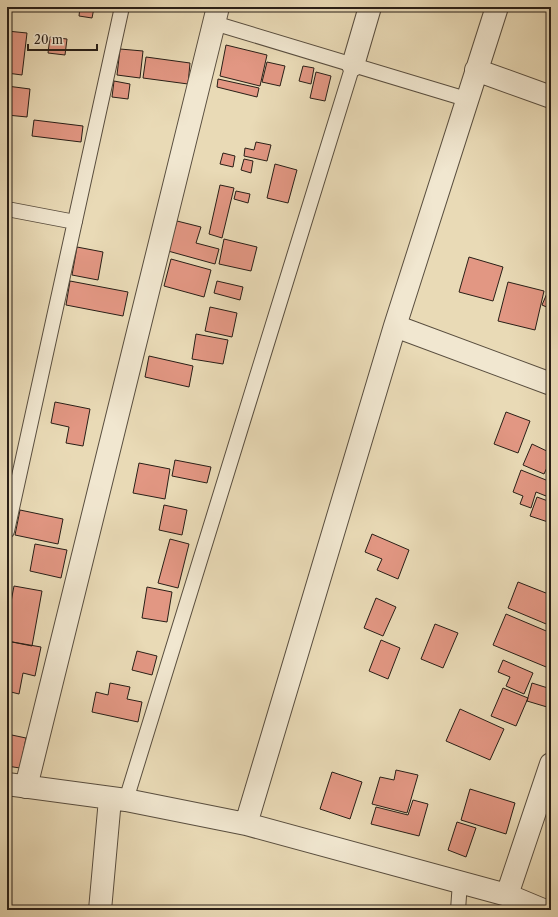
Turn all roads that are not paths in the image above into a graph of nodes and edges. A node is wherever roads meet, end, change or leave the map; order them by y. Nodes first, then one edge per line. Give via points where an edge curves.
1 (122, 7) edge
2 (370, 7) edge
3 (496, 7) edge
4 (216, 15) edge
5 (353, 65) junction
6 (476, 70) junction
7 (551, 97) edge
8 (466, 99) junction
9 (7, 209) edge
10 (75, 222) junction
11 (395, 326) junction
12 (551, 384) edge
13 (7, 531) edge
14 (551, 764) edge
15 (17, 785) edge
16 (118, 800) junction
17 (246, 824) junction
18 (460, 882) junction
19 (507, 895) junction
20 (100, 910) edge
21 (458, 910) edge
22 (543, 910) edge

1 - 10 lane
2 - 5 street
3 - 6 street
4 - 5 lane
4 - 15 street
5 - 8 lane
5 - 16 lane
6 - 7 street
6 - 8 street
8 - 11 street
9 - 10 lane
10 - 13 lane
11 - 12 street
11 - 17 street
14 - 19 street
15 - 16 street
16 - 17 street
16 - 20 street
17 - 18 street
18 - 19 street
18 - 21 lane
19 - 22 street

